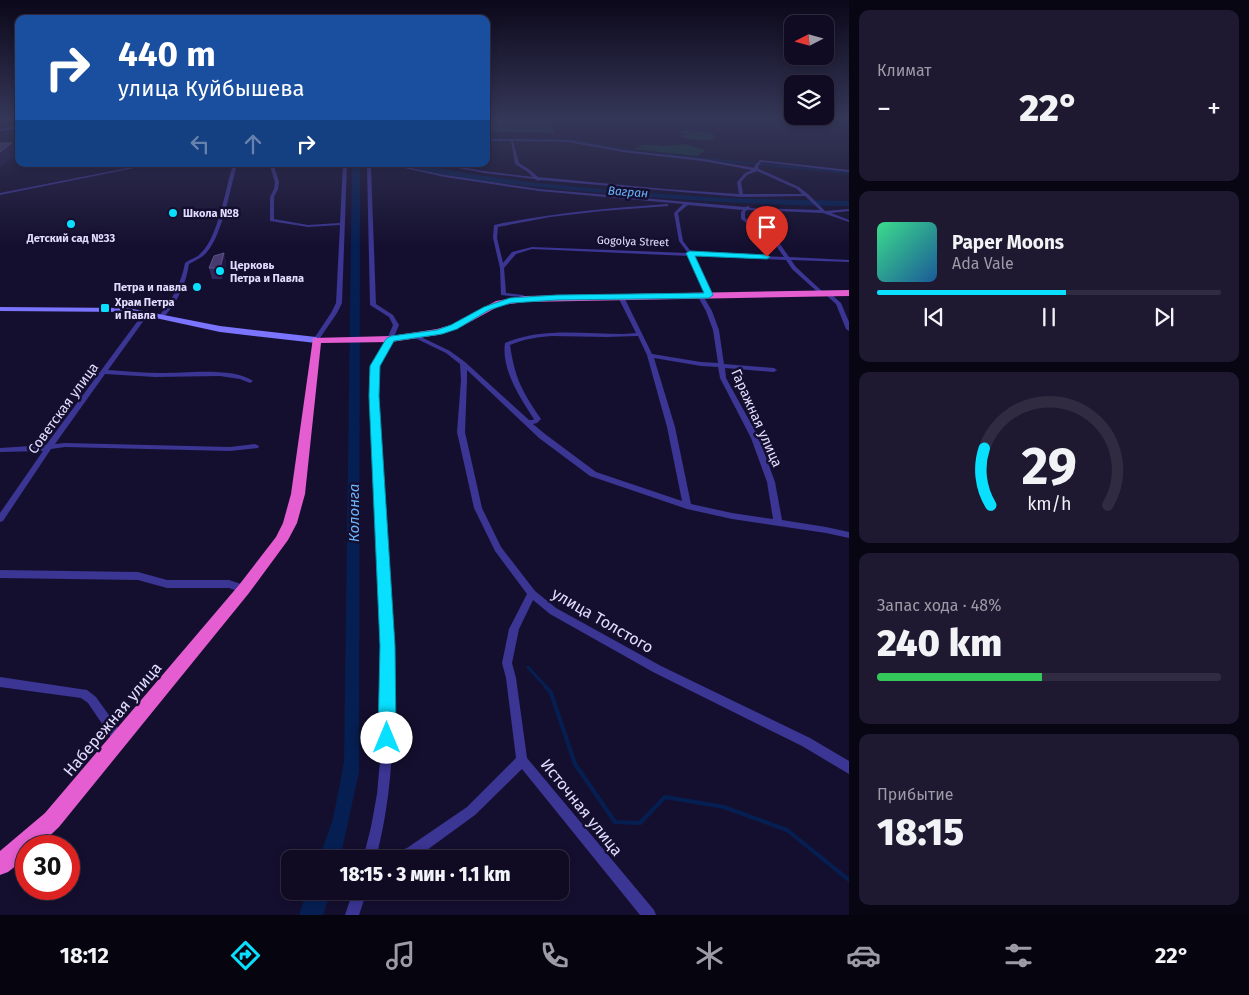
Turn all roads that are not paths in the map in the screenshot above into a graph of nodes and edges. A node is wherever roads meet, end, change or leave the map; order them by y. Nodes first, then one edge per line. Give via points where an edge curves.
1 (516, 162) edge
2 (714, 162) edge
3 (760, 162) edge
4 (766, 162) edge
5 (137, 167) edge
6 (234, 167) edge
7 (273, 167) edge
8 (345, 167) edge
9 (369, 167) edge
10 (401, 167) edge
11 (458, 167) edge
12 (757, 168) junction
13 (849, 171) edge
14 (538, 180) junction
15 (0, 194) edge
16 (741, 195) junction
17 (807, 195) junction
18 (686, 204) junction
19 (748, 208) junction
20 (849, 210) edge
21 (824, 212) junction
22 (849, 221) edge
23 (342, 224) junction
24 (690, 253) junction
25 (786, 258) junction
26 (849, 261) edge
27 (502, 268) junction
28 (849, 293) edge
29 (825, 294) junction
30 (705, 295) junction
31 (622, 297) junction
32 (525, 299) junction
33 (0, 310) edge
34 (147, 312) junction
35 (162, 316) junction
36 (849, 329) edge
37 (639, 334) junction
38 (417, 336) junction
39 (391, 339) junction
40 (316, 340) junction
41 (650, 355) junction
42 (463, 363) junction
43 (721, 364) junction
44 (774, 370) dead end
45 (104, 372) junction
46 (250, 380) dead end
47 (526, 422) junction
48 (255, 446) dead end
49 (49, 447) junction
50 (0, 450) edge
51 (687, 506) junction
52 (0, 519) edge
53 (778, 523) junction
54 (849, 535) edge
55 (0, 574) edge
56 (244, 589) junction
57 (532, 594) junction
58 (0, 682) edge
59 (119, 739) junction
60 (522, 760) junction
61 (849, 768) edge
62 (371, 850) edge
63 (415, 850) edge
64 (0, 864) edge
65 (357, 900) edge
66 (352, 915) edge
67 (649, 915) edge

1 - 14 street
2 - 12 street
3 - 12 street
4 - 13 street
5 - 15 street
6 - 35 street via 220,222 204,254 187,262 184,282
7 - 23 street via 278,177 272,197 272,220 308,226
8 - 23 street
9 - 39 street via 373,305 391,316 396,325
10 - 18 street via 526,189
11 - 14 street
12 - 16 street via 739,182
12 - 17 street
14 - 16 street
16 - 17 street
17 - 21 street
18 - 19 street
18 - 24 street, Гаражная улица via 676,213 681,241
18 - 27 street via 550,216 496,226 495,238
19 - 21 street
19 - 25 street via 742,218 776,242
20 - 21 street
21 - 22 street
23 - 40 street via 339,302
24 - 25 street, Gogolya Street
24 - 27 street, Gogolya Street via 532,248 514,254
24 - 30 street, Гаражная улица
25 - 26 street, Gogolya Street
25 - 29 street
27 - 32 street via 503,294
28 - 29 highway
29 - 30 highway
29 - 36 street via 838,304
30 - 31 highway
30 - 43 street, Гаражная улица via 716,330
31 - 32 highway
31 - 37 street
32 - 38 highway via 499,303 454,327
33 - 34 main road via 109,308
34 - 35 main road
34 - 45 street, Советская улица
35 - 40 main road via 220,329
37 - 41 street
37 - 47 street via 612,337 564,334 512,340 507,344 516,389 538,419
38 - 39 highway
38 - 42 street
39 - 40 highway
39 - 62 street via 375,366 387,646 387,738 383,795
40 - 56 highway, Набережная улица via 294,510 281,540
41 - 43 street via 701,364
41 - 51 street via 671,427
42 - 47 street
42 - 57 street, улица Толстого via 461,432 478,508 498,549
43 - 44 street
43 - 53 street, Гаражная улица via 723,378 755,438 771,482
45 - 46 street via 226,374
45 - 49 street, Советская улица
47 - 51 street via 593,474
48 - 49 street via 230,449 65,444
49 - 50 street
49 - 52 street, Советская улица
51 - 53 street
53 - 54 street
55 - 56 street via 138,576 167,584 229,584
56 - 59 highway, Набережная улица
57 - 60 street, Источная улица via 514,629 507,663
57 - 61 street, улица Толстого via 553,611 649,664 806,742
58 - 59 street via 82,693 92,700
59 - 64 highway, Набережная улица via 52,820
60 - 63 street via 471,811
60 - 67 street, Источная улица
65 - 66 street

